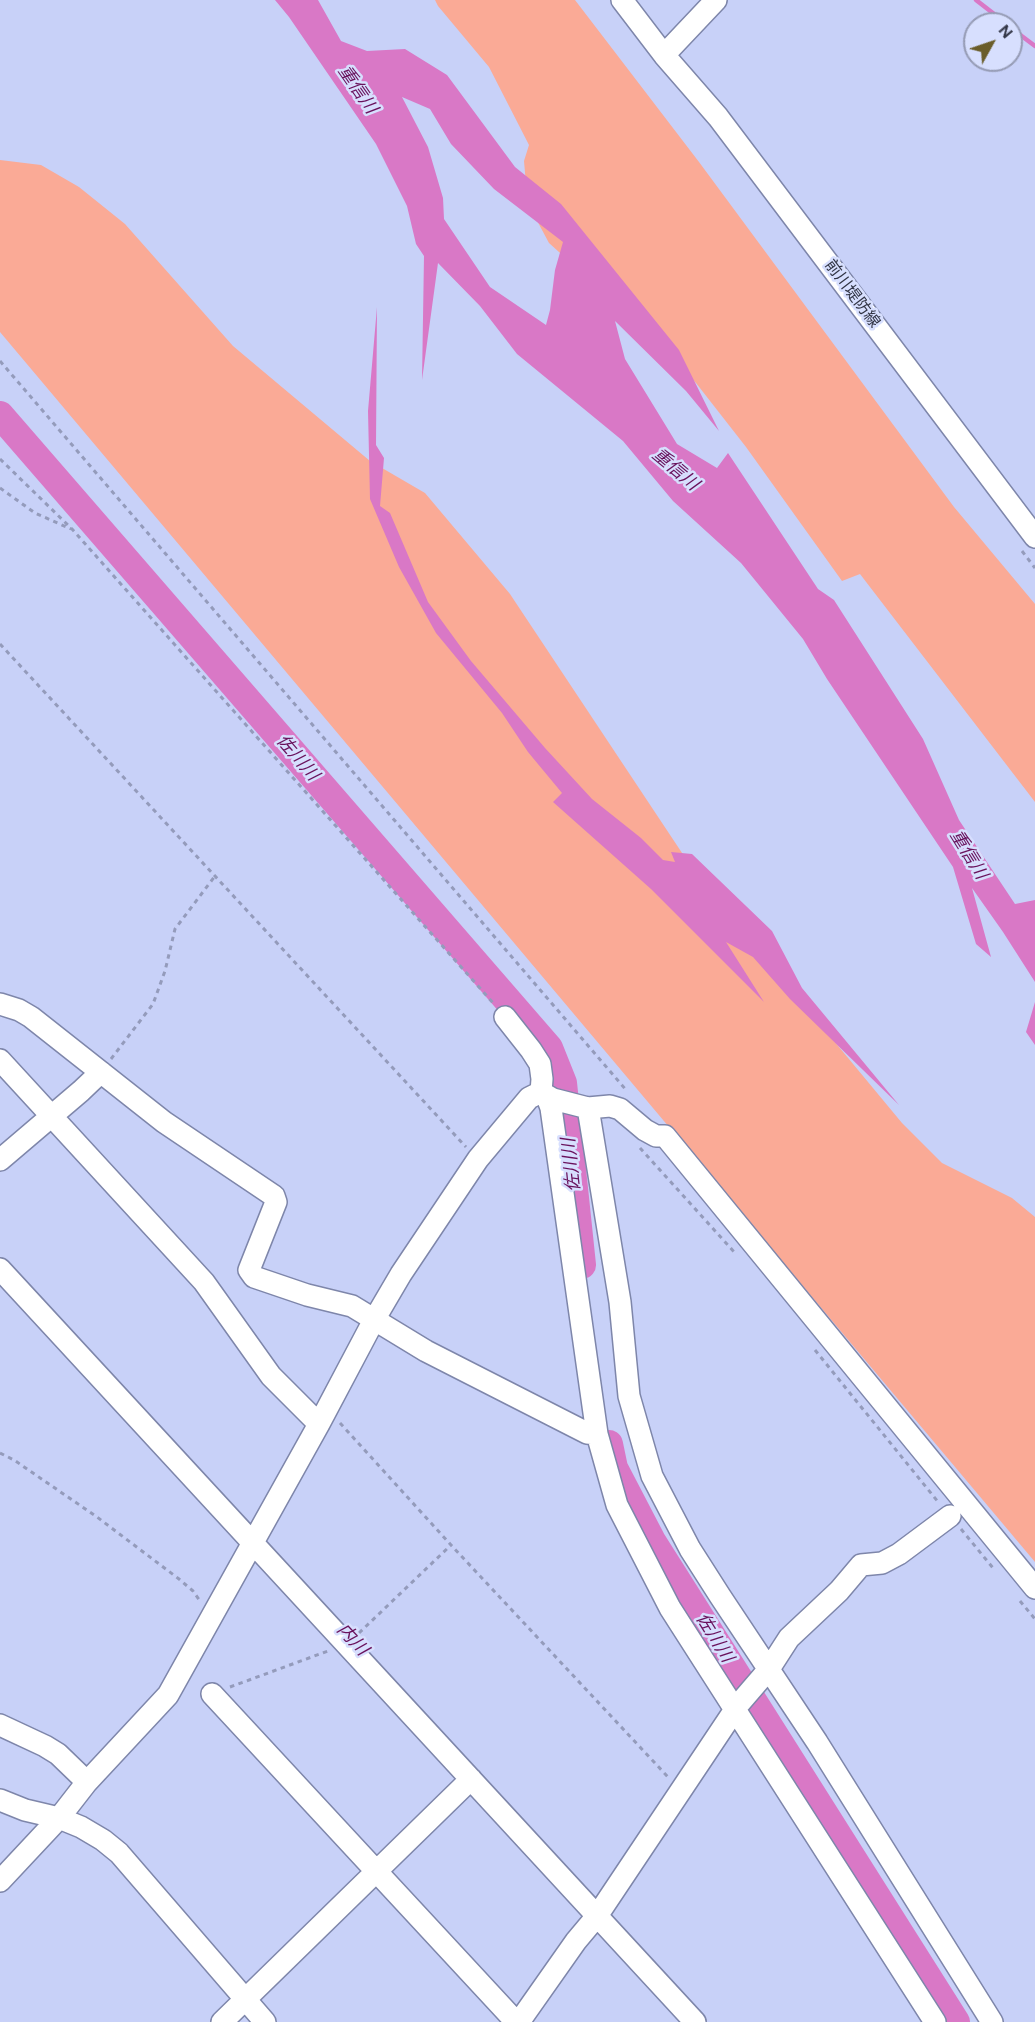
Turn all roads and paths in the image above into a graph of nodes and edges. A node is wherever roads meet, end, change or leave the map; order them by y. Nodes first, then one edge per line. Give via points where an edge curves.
1 (622, 0) edge
2 (716, 0) edge
3 (664, 56) junction
4 (0, 361) edge
5 (0, 459) edge
6 (0, 488) edge
7 (72, 529) junction
8 (1035, 537) edge
9 (0, 644) edge
10 (214, 876) junction
11 (0, 1004) edge
12 (505, 1017) joint
13 (0, 1060) edge
14 (101, 1072) junction
15 (627, 1091) dead end
16 (547, 1096) junction
17 (585, 1107) junction
18 (52, 1115) junction
19 (635, 1144) dead end
20 (478, 1159) junction
21 (0, 1160) edge
22 (738, 1256) dead end
23 (0, 1269) edge
24 (374, 1320) junction
25 (814, 1349) dead end
26 (323, 1416) junction
27 (597, 1434) junction
28 (0, 1453) edge
29 (950, 1516) junction
30 (252, 1543) junction
31 (1000, 1576) dead end
32 (1035, 1588) edge
33 (1014, 1593) dead end
34 (211, 1616) junction
35 (1035, 1619) edge
36 (767, 1671) junction
37 (212, 1694) dead end
38 (737, 1707) junction
39 (0, 1725) edge
40 (471, 1779) junction
41 (87, 1782) junction
42 (681, 1791) junction
43 (0, 1800) edge
44 (59, 1818) junction
45 (376, 1870) junction
46 (0, 1881) edge
47 (597, 1916) junction
48 (246, 1998) junction
49 (222, 2022) edge
50 (265, 2022) edge
51 (517, 2022) edge
52 (695, 2022) edge
53 (935, 2022) edge
54 (992, 2022) edge

1 - 3 street, 前川堤防線
2 - 3 street
3 - 8 street, 前川堤防線 via 718,117
4 - 15 path
5 - 7 path
6 - 7 path via 35,513
7 - 12 path
9 - 10 path
10 - 14 path via 175,929 153,1004
10 - 20 path
11 - 14 street via 31,1017
12 - 16 street via 540,1064
13 - 18 street
14 - 18 street
14 - 24 street via 164,1122 274,1196 276,1202 249,1270 254,1277 352,1306
16 - 17 street
16 - 20 street via 529,1098
16 - 27 street
17 - 32 street via 620,1109 645,1130 665,1136
17 - 36 street via 620,1302 628,1396 642,1449 690,1549
18 - 21 street
18 - 26 street via 204,1282 271,1376
19 - 22 path
20 - 24 street
23 - 30 street
24 - 26 street
24 - 27 street via 426,1351 587,1433
25 - 29 path
26 - 30 street
26 - 42 path via 451,1545
27 - 38 street via 617,1505 642,1555 670,1608
28 - 34 path via 97,1517 179,1579
29 - 31 path
29 - 36 street via 899,1554 882,1563 861,1565 789,1638
30 - 34 street
30 - 40 street
33 - 35 path
34 - 41 street via 168,1695
36 - 38 street
36 - 54 street
37 - 45 street
38 - 42 street
38 - 53 street
39 - 41 street via 58,1754
40 - 45 street
40 - 47 street
41 - 44 street
42 - 47 street
43 - 44 street
44 - 46 street
44 - 48 street via 81,1827 119,1853
45 - 48 street
45 - 51 street
47 - 51 street
47 - 52 street
48 - 49 street
48 - 50 street

